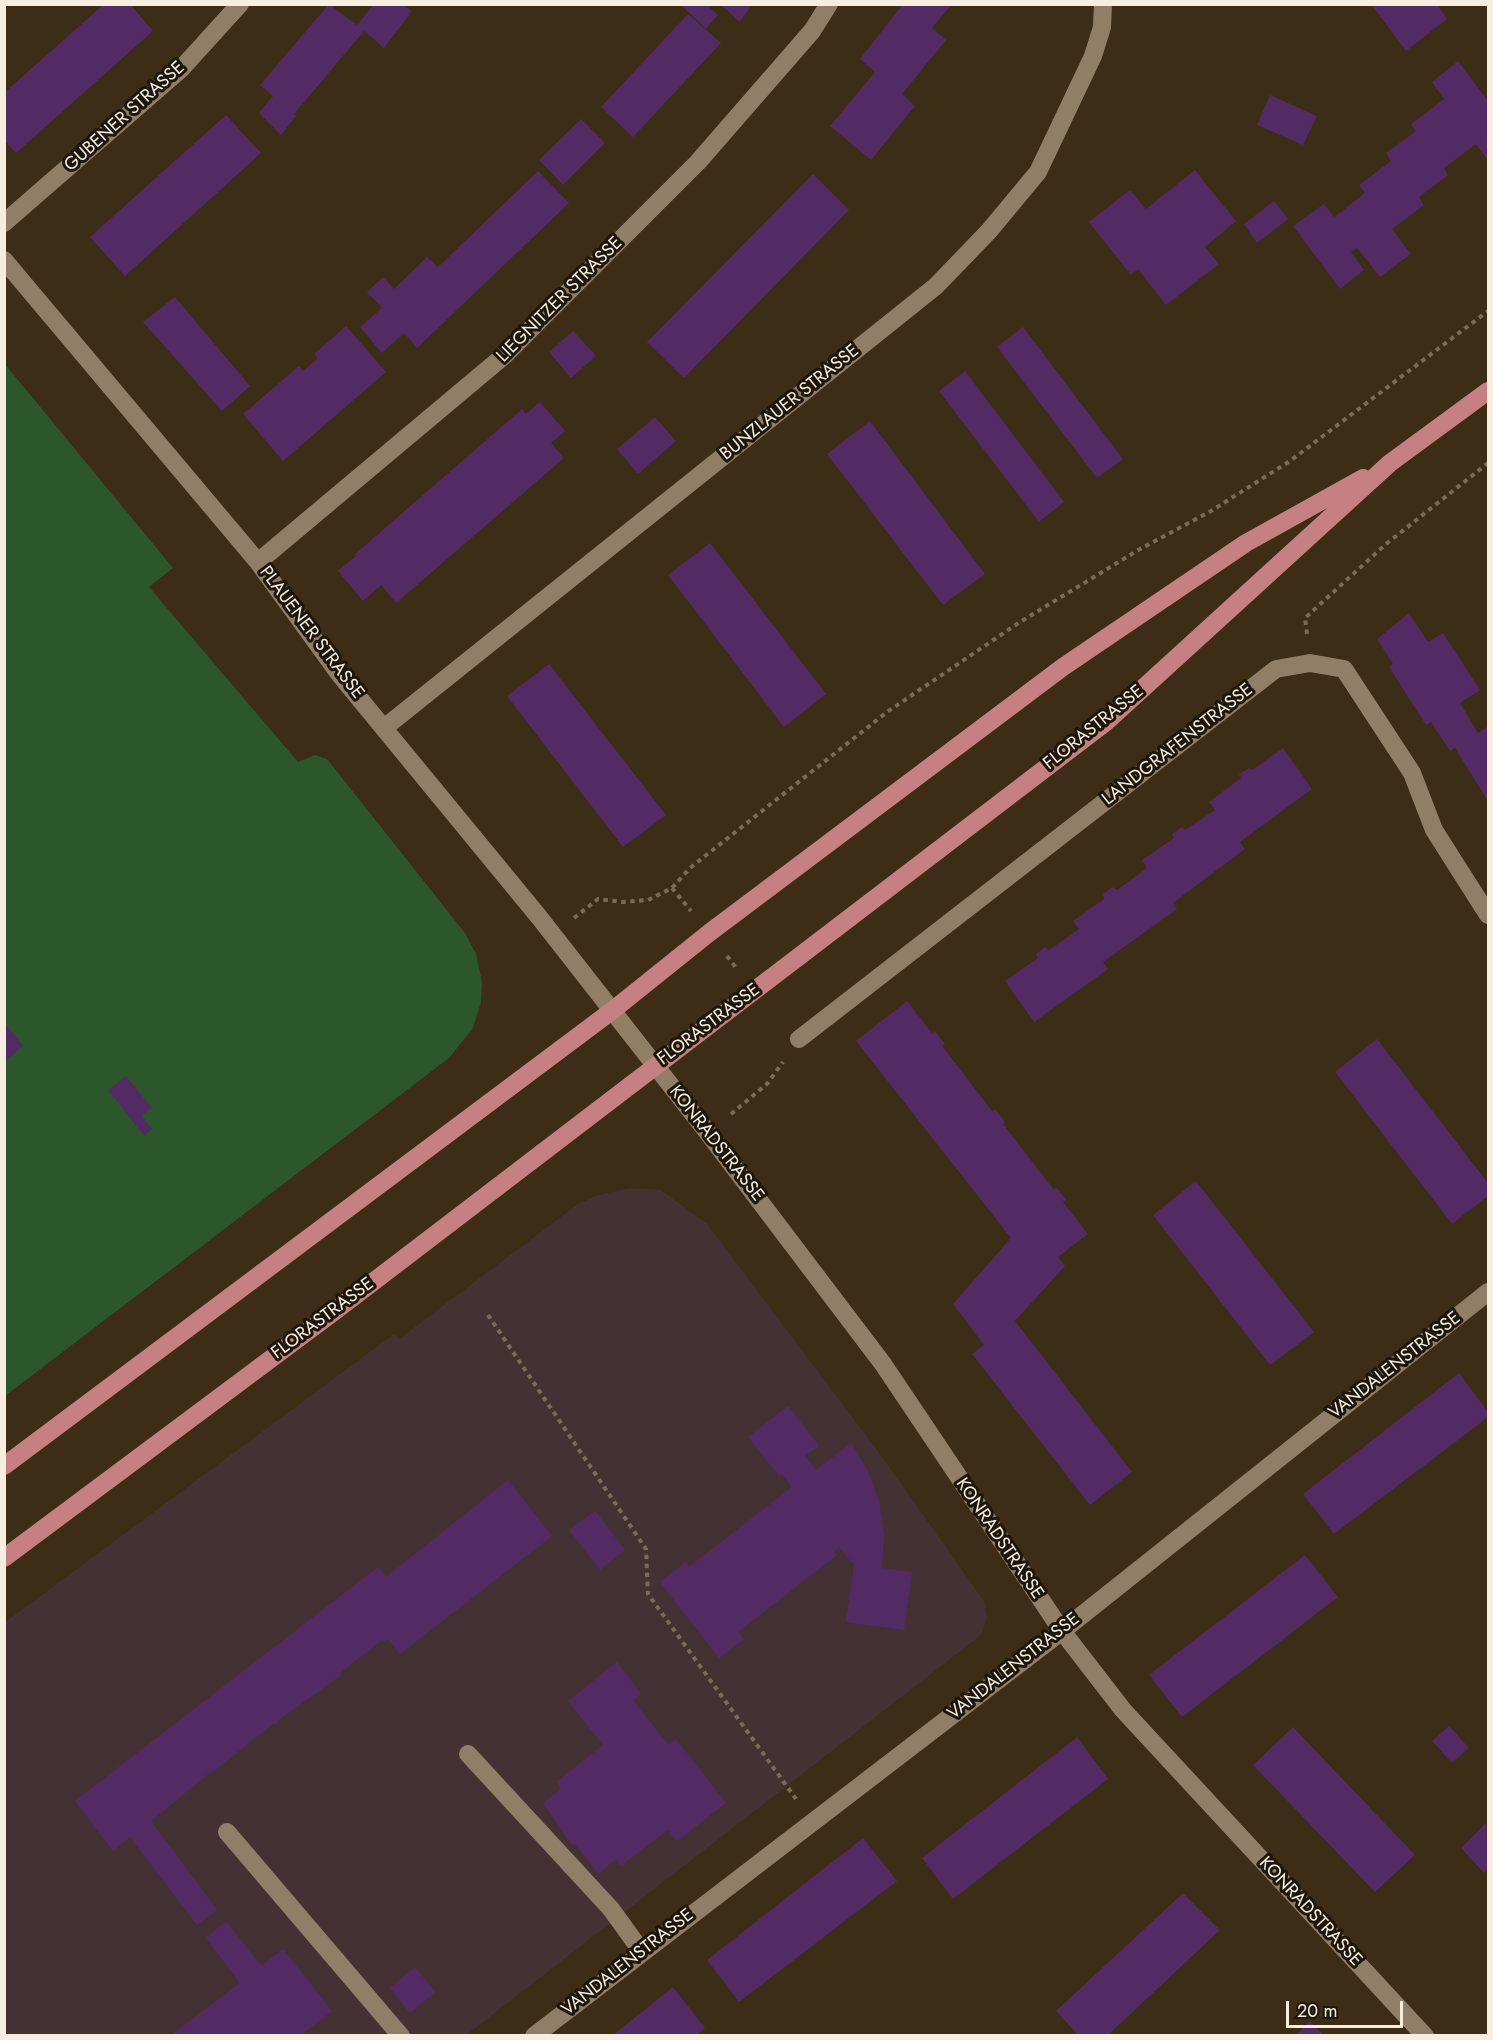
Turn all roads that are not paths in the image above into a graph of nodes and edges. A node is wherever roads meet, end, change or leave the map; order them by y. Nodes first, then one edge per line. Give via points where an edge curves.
1 (240, 4) edge
2 (829, 4) edge
3 (1103, 4) edge
4 (4, 223) edge
5 (4, 260) edge
6 (1488, 391) edge
7 (1390, 463) junction
8 (258, 562) junction
9 (384, 728) junction
10 (1488, 915) edge
11 (613, 1010) junction
12 (799, 1039) dead end
13 (655, 1066) junction
14 (1488, 1292) edge
15 (4, 1466) edge
16 (4, 1558) edge
17 (1062, 1631) junction
18 (468, 1754) dead end
19 (227, 1833) dead end
20 (642, 1952) junction
21 (401, 2036) edge
22 (534, 2036) edge
23 (1425, 2036) edge

1 - 4 street, GUBENER STRASSE via 181,69
2 - 8 street, LIEGNITZER STRASSE via 812,31 698,162 506,354
3 - 9 street, BUNZLAUER STRASSE via 1102,27 1092,56 1038,172 936,286
5 - 8 street, PLAUENER STRASSE
6 - 7 main road, FLORASTRASSE
7 - 11 main road, FLORASTRASSE via 1246,543 1063,667 709,933
7 - 13 main road, FLORASTRASSE via 1106,722
8 - 9 street, PLAUENER STRASSE
9 - 11 street, PLAUENER STRASSE
10 - 12 street, LANDGRAFENSTRASSE via 1434,830 1412,773 1344,669 1310,663 1276,669
11 - 13 street, KONRADSTRASSE
11 - 15 main road, FLORASTRASSE
13 - 16 main road, FLORASTRASSE
13 - 17 street, KONRADSTRASSE via 882,1364
14 - 17 street, VANDALENSTRASSE
17 - 20 street, VANDALENSTRASSE
17 - 23 street, KONRADSTRASSE via 1123,1710
18 - 20 street via 611,1910
19 - 21 street
20 - 22 street, VANDALENSTRASSE

